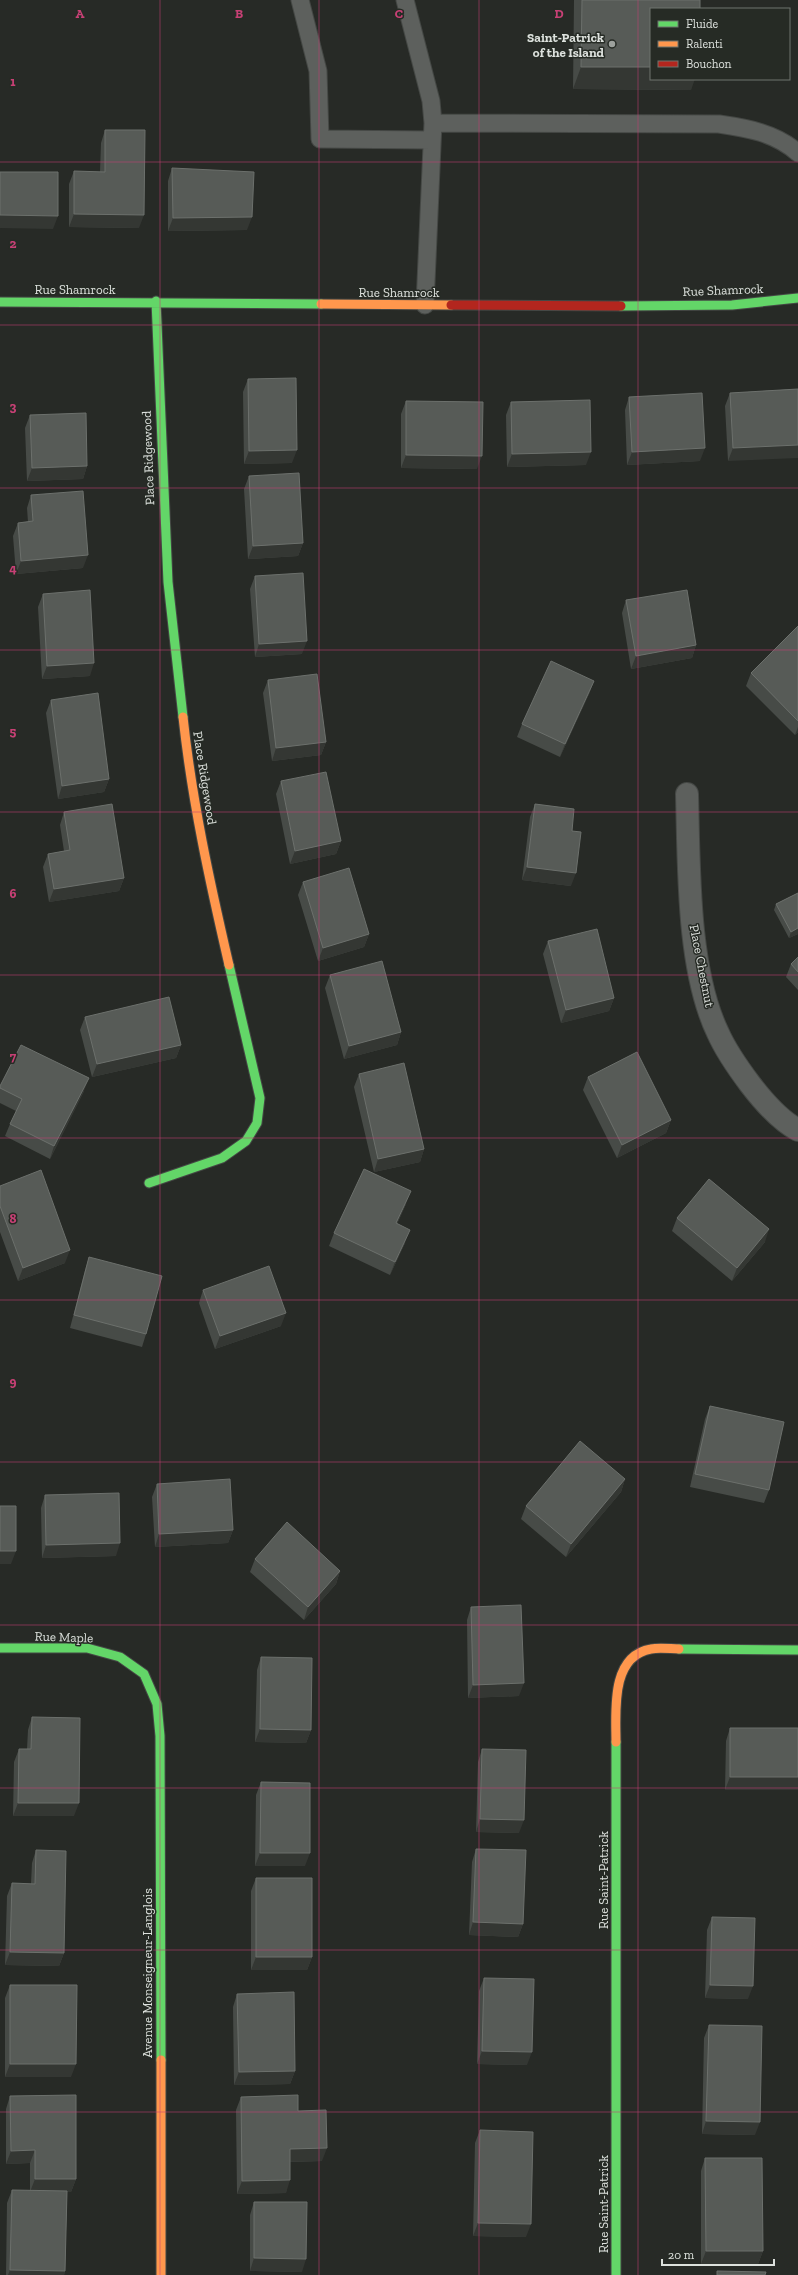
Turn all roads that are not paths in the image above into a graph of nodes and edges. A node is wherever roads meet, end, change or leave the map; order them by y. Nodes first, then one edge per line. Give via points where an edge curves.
1 (300, 0) edge
2 (405, 0) edge
3 (433, 123) junction
4 (432, 140) junction
5 (798, 153) edge
6 (798, 298) edge
7 (0, 302) edge
8 (156, 302) junction
9 (425, 305) junction
10 (687, 794) dead end
11 (798, 1130) edge
12 (149, 1183) dead end
13 (0, 1648) edge
14 (798, 1650) edge
15 (144, 1674) joint
16 (161, 2275) edge
17 (616, 2275) edge

1 - 4 lane via 318,71 320,139
2 - 3 lane via 431,100
3 - 4 lane
3 - 5 lane via 719,124 767,134 786,142
4 - 9 lane
6 - 9 street, Rue Shamrock via 732,305
7 - 8 street, Rue Shamrock
8 - 9 street, Rue Shamrock
8 - 12 street, Place Ridgewood via 168,582 188,761 205,860 260,1098 260,1117 254,1132 242,1145 219,1160
10 - 11 street, Place Chestnut via 691,905 705,995 717,1032 736,1065 764,1102
13 - 15 street, Rue Maple via 87,1648 120,1657
14 - 17 street, Rue Saint-Patrick via 651,1649 636,1654 624,1669 618,1685
15 - 16 street, Avenue Monseigneur-Langlois via 157,1704 160,1736

